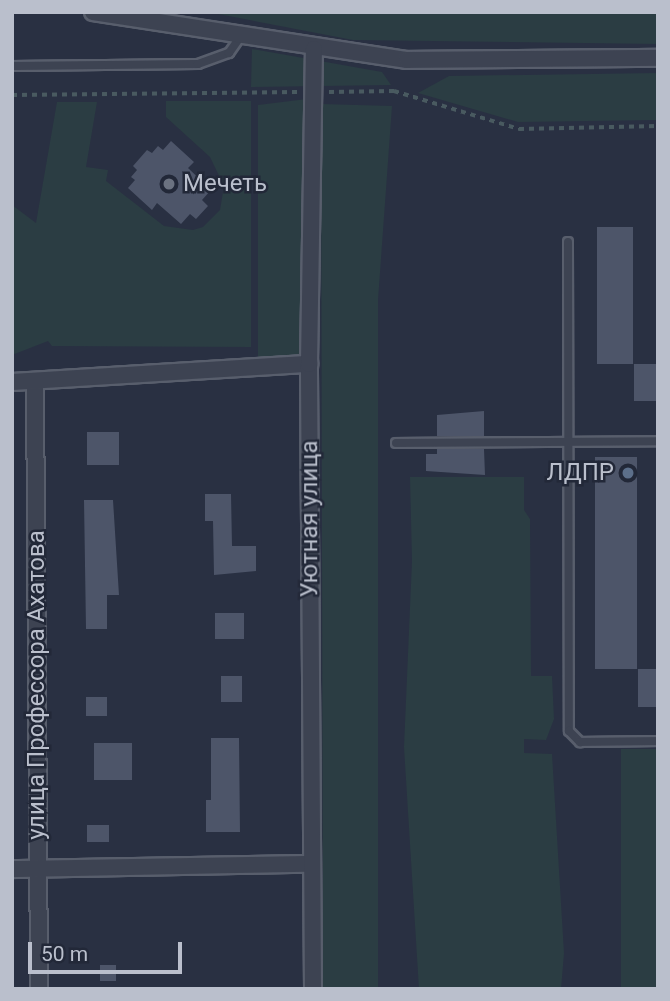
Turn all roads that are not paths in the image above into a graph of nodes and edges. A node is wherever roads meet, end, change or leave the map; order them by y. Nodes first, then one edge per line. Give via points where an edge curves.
1 (93, 12) edge
2 (242, 36) junction
3 (314, 49) junction
4 (658, 58) edge
5 (12, 66) edge
6 (568, 242) dead end
7 (309, 364) junction
8 (12, 382) edge
9 (35, 382) junction
10 (568, 441) junction
11 (658, 441) edge
12 (396, 443) dead end
13 (658, 741) edge
14 (312, 864) junction
15 (12, 869) edge
16 (38, 869) junction
17 (39, 989) edge
18 (313, 989) edge

1 - 2 street
2 - 3 street
2 - 5 lane via 229,53 198,64
3 - 4 street via 407,60
3 - 7 street, Уютная улица
6 - 10 lane
7 - 9 street
7 - 14 street, Уютная улица
8 - 9 street
9 - 16 street, улица Профессора Ахатова
10 - 11 lane
10 - 12 lane
10 - 13 lane via 569,732 580,742
14 - 16 street
14 - 18 street, Уютная улица
15 - 16 street
16 - 17 street, улица Профессора Ахатова

